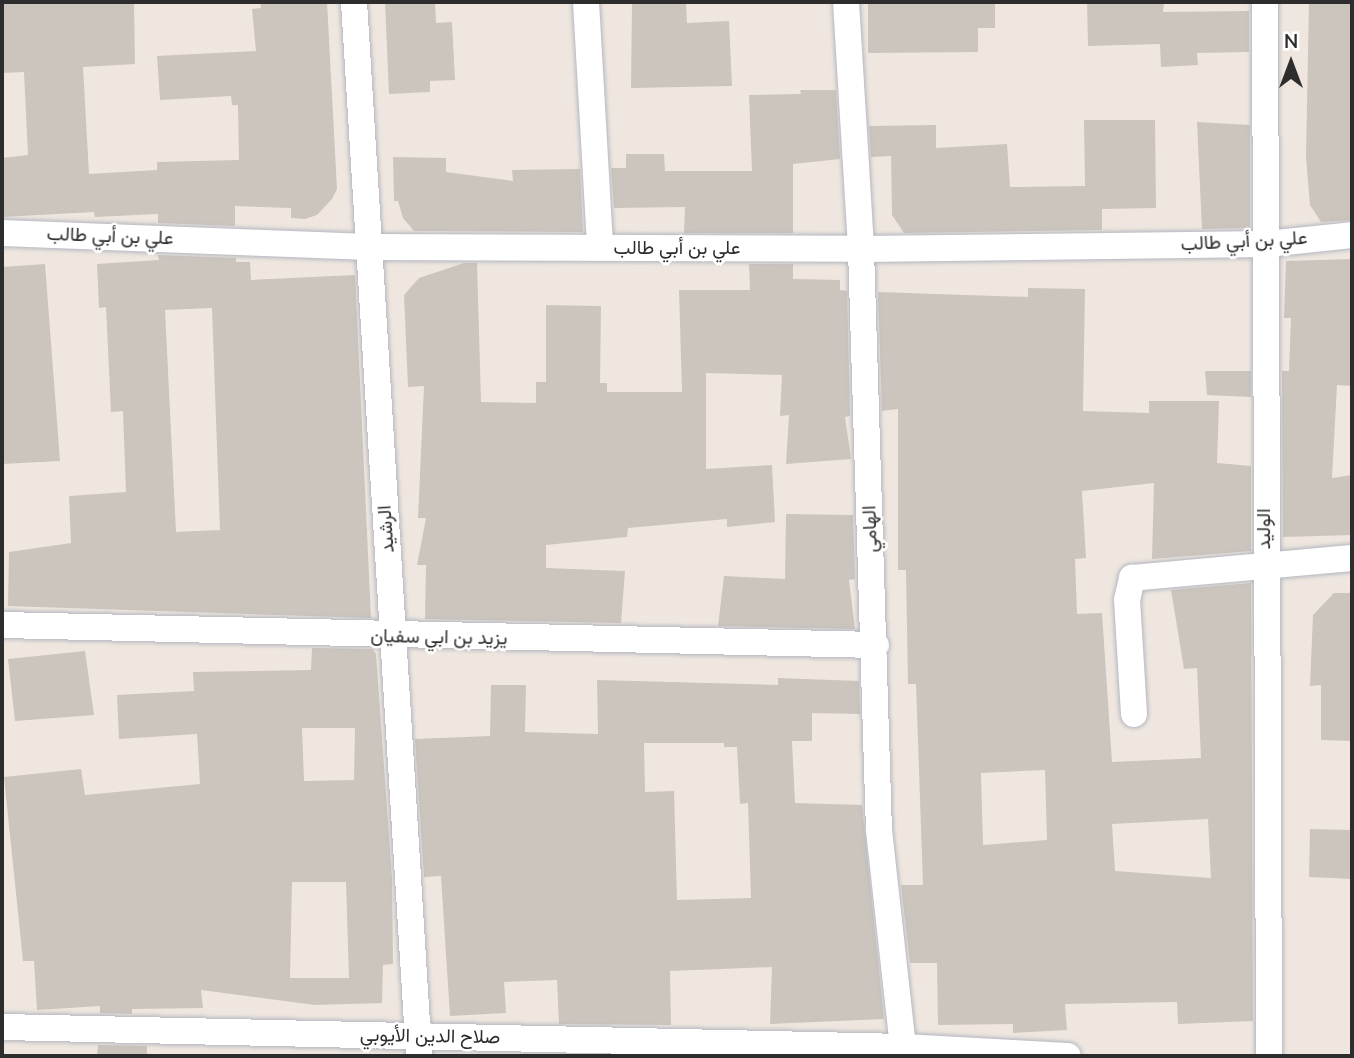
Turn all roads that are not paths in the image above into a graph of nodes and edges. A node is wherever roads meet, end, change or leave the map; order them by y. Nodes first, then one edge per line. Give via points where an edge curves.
1 (355, 2) edge
2 (586, 2) edge
3 (846, 2) edge
4 (1265, 2) edge
5 (2, 233) edge
6 (1352, 235) edge
7 (1267, 244) junction
8 (369, 247) junction
9 (600, 248) junction
10 (861, 249) junction
11 (1352, 558) edge
12 (1265, 566) junction
13 (2, 625) edge
14 (393, 637) junction
15 (876, 645) junction
16 (1134, 714) dead end
17 (2, 1027) edge
18 (419, 1047) edge
19 (904, 1052) edge
20 (1068, 1056) edge
21 (1269, 1056) edge

1 - 8 street, الرشيد
2 - 9 street
3 - 10 street, الهامي
4 - 7 street, الوليد
5 - 8 street, علي بن أبي طالب
6 - 7 street, علي بن أبي طالب
7 - 10 street, علي بن أبي طالب
7 - 12 street, الوليد
8 - 9 street, علي بن أبي طالب
8 - 14 street, الرشيد
9 - 10 street, علي بن أبي طالب
10 - 15 street, الهامي
11 - 12 street
12 - 16 street via 1132,578 1127,600
12 - 21 street, الوليد
13 - 14 street, يزيد بن ابي سفيان
14 - 15 street, يزيد بن ابي سفيان
14 - 18 street, الرشيد
15 - 19 street, الهامي via 879,830
17 - 18 street, صلاح الدين الأيوبي
18 - 19 street, صلاح الدين الأيوبي
19 - 20 street, صلاح الدين الأيوبي

